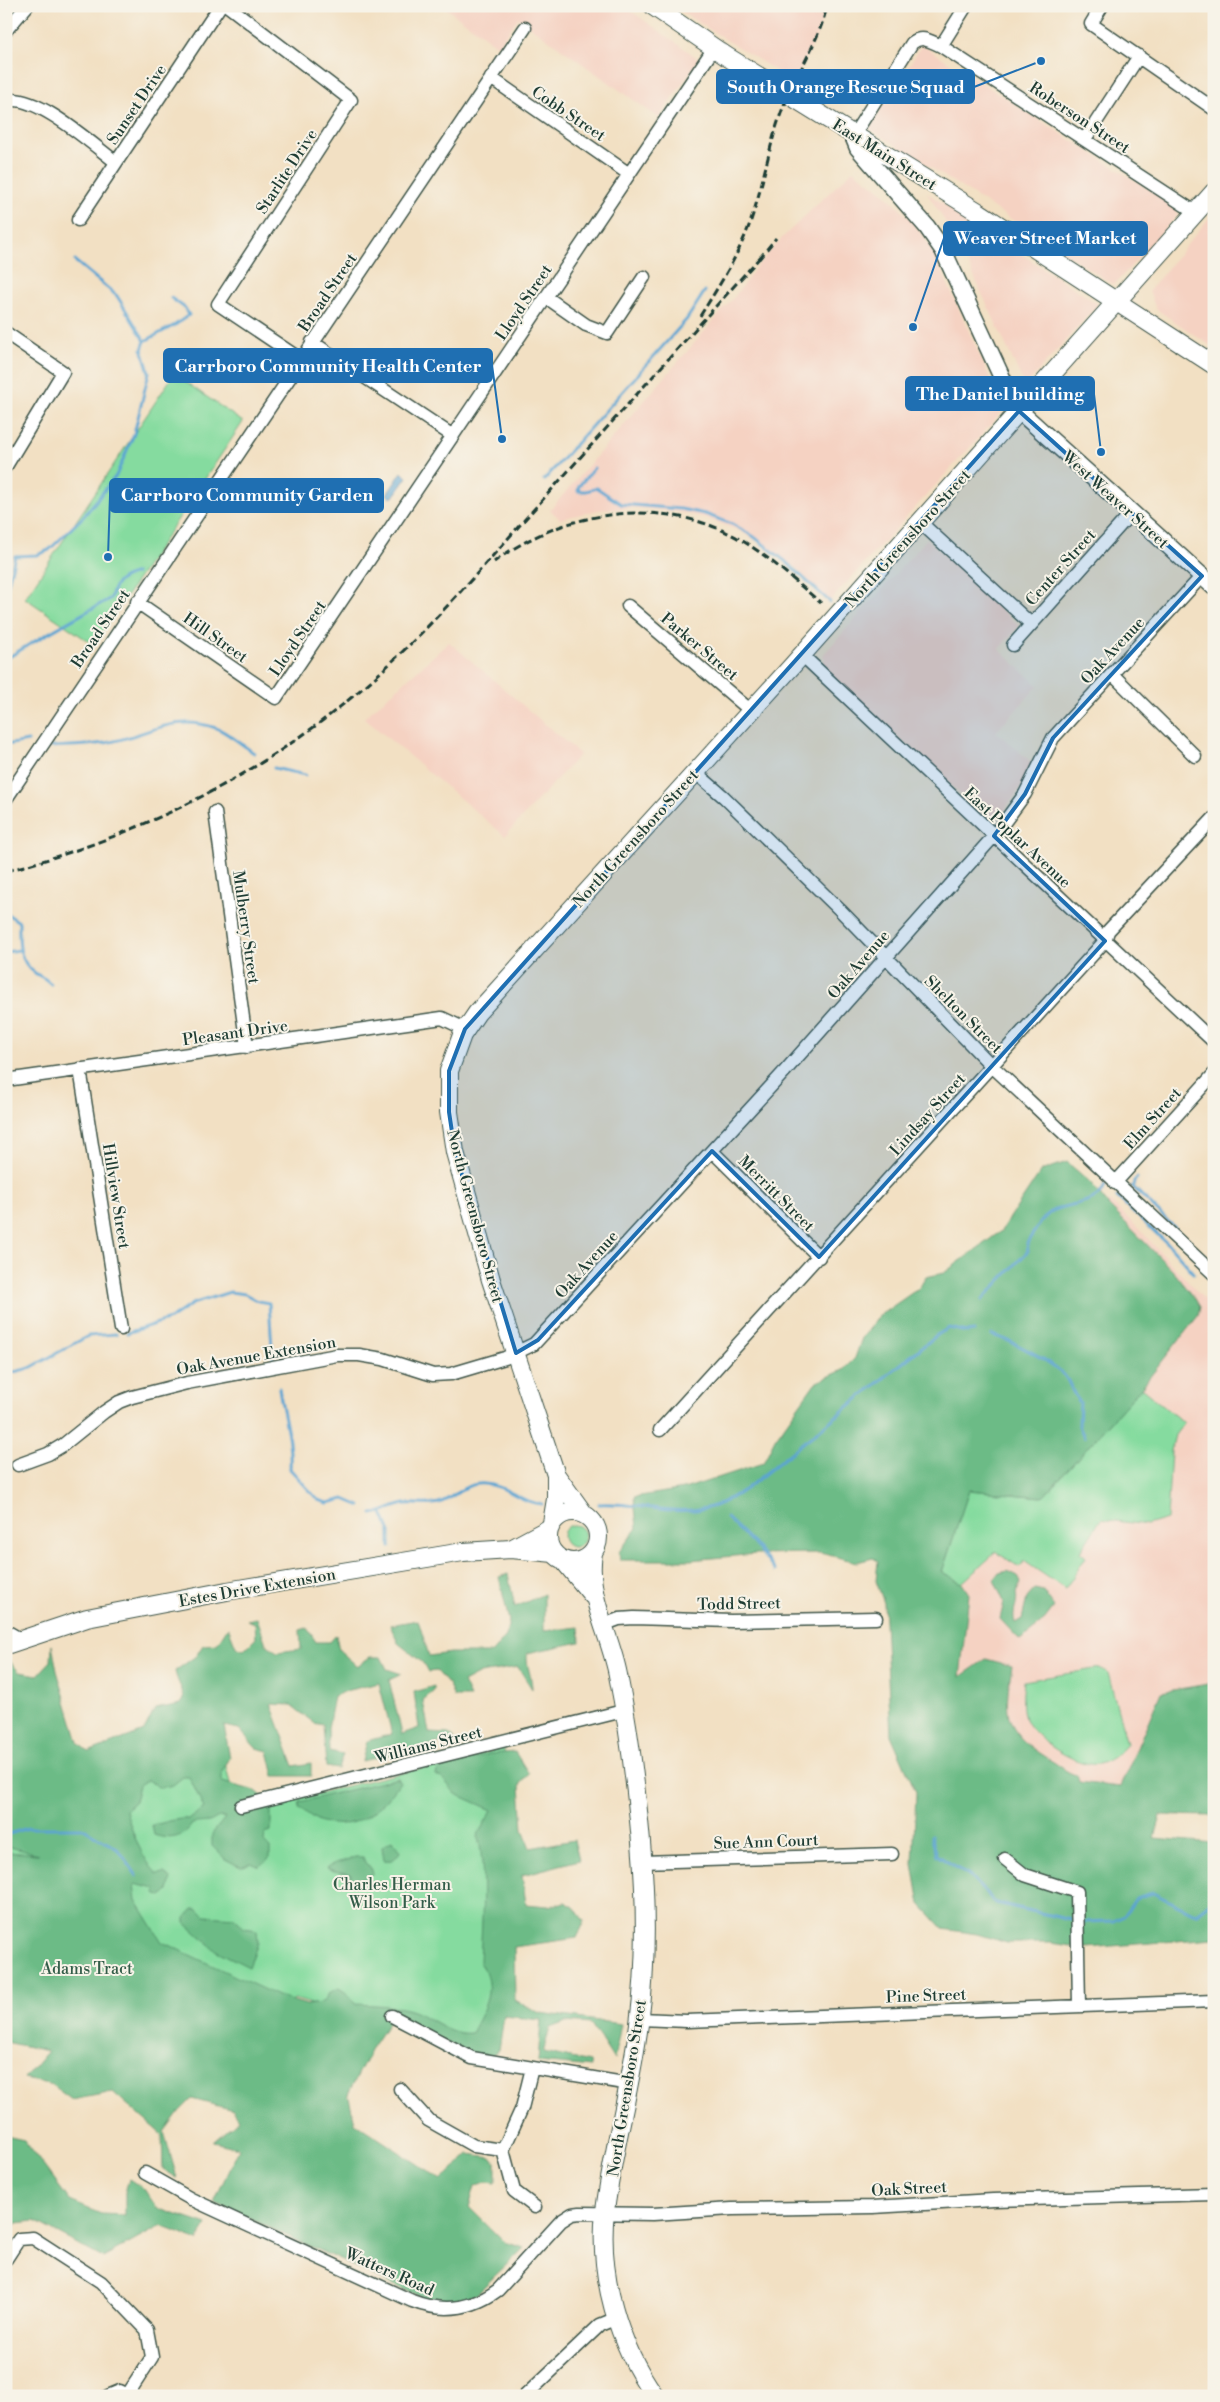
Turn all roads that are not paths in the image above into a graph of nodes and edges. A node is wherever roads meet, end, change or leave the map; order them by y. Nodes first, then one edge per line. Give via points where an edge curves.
1 (27, 6) edge
2 (220, 6) edge
3 (228, 6) edge
4 (653, 6) edge
5 (966, 6) edge
6 (1102, 6) edge
7 (525, 28) dead end
8 (6, 30) edge
9 (941, 46) junction
10 (714, 48) junction
11 (1139, 56) junction
12 (491, 78) junction
13 (6, 101) edge
14 (1214, 109) edge
15 (853, 136) junction
16 (1085, 139) junction
17 (116, 162) junction
18 (629, 174) junction
19 (1214, 192) edge
20 (1195, 212) junction
21 (78, 220) dead end
22 (644, 277) dead end
23 (546, 297) junction
24 (1116, 301) junction
25 (6, 334) edge
26 (312, 342) junction
27 (300, 359) junction
28 (1214, 365) edge
29 (1019, 411) junction
30 (453, 436) junction
31 (6, 466) edge
32 (1132, 512) junction
33 (921, 522) junction
34 (1208, 582) edge
35 (137, 602) junction
36 (628, 606) dead end
37 (1031, 624) junction
38 (1012, 645) dead end
39 (802, 655) junction
40 (1112, 674) junction
41 (276, 698) joint
42 (751, 711) junction
43 (1195, 756) dead end
44 (695, 772) junction
45 (6, 799) edge
46 (215, 812) dead end
47 (1214, 818) edge
48 (994, 836) junction
49 (1105, 941) junction
50 (886, 957) junction
51 (465, 1028) junction
52 (1214, 1042) edge
53 (247, 1047) junction
54 (992, 1066) junction
55 (80, 1069) junction
56 (1214, 1074) edge
57 (6, 1080) edge
58 (712, 1150) junction
59 (1115, 1183) junction
60 (819, 1257) junction
61 (1214, 1274) edge
62 (121, 1329) dead end
63 (516, 1353) junction
64 (660, 1430) dead end
65 (18, 1465) dead end
66 (556, 1475) junction
67 (584, 1514) junction
68 (551, 1525) junction
69 (511, 1549) junction
70 (593, 1553) junction
71 (559, 1557) junction
72 (593, 1596) junction
73 (876, 1618) dead end
74 (603, 1625) junction
75 (11, 1638) edge
76 (623, 1711) junction
77 (241, 1806) dead end
78 (892, 1854) dead end
79 (1005, 1859) dead end
80 (642, 1862) junction
81 (1214, 2001) edge
82 (1079, 2006) junction
83 (392, 2016) dead end
84 (640, 2019) junction
85 (532, 2068) junction
86 (630, 2084) junction
87 (400, 2089) dead end
88 (503, 2150) junction
89 (145, 2173) dead end
90 (1214, 2194) edge
91 (535, 2207) dead end
92 (605, 2212) junction
93 (6, 2259) edge
94 (617, 2318) junction
95 (129, 2395) edge
96 (108, 2396) edge
97 (525, 2396) edge
98 (655, 2396) edge

1 - 8 street
2 - 17 street, Sunset Drive
3 - 27 street, Starlite Drive via 351,100 218,304
4 - 10 main road, East Main Street
5 - 9 street
6 - 11 street via 1091,24
7 - 12 street, Broad Street
9 - 15 street, Roberson Street via 921,38 912,43
9 - 16 street, Roberson Street
10 - 15 main road, East Main Street
10 - 18 street, Lloyd Street
11 - 14 street
11 - 16 street
12 - 18 street, Cobb Street
12 - 26 street, Broad Street
13 - 17 street via 36,106
15 - 24 main road, East Main Street
15 - 29 street via 858,148 943,250
16 - 20 street, Roberson Street
17 - 21 street, Sunset Drive
18 - 23 street, Lloyd Street
19 - 20 main road, North Greensboro Street
20 - 24 main road, North Greensboro Street
22 - 23 street via 607,333 586,325
23 - 30 street, Lloyd Street
24 - 28 main road, East Main Street
24 - 29 main road, North Greensboro Street
25 - 31 street via 63,372
26 - 27 street, Broad Street
26 - 30 street
27 - 35 street, Broad Street
29 - 32 street, West Weaver Street
29 - 33 main road, North Greensboro Street
30 - 41 street, Lloyd Street
32 - 34 street, West Weaver Street
32 - 37 street, Center Street
33 - 37 street
33 - 39 main road, North Greensboro Street
34 - 40 street, Oak Avenue
35 - 41 street, Hill Street
35 - 45 street, Broad Street
36 - 42 street, Parker Street
37 - 38 street, Center Street
39 - 42 main road, North Greensboro Street
39 - 48 street, East Poplar Avenue
40 - 43 street
40 - 48 street, Oak Avenue via 1054,738 1025,794
42 - 44 main road, North Greensboro Street
44 - 50 street, Shelton Street
44 - 51 main road, North Greensboro Street
46 - 53 street, Mulberry Street
47 - 49 street, Lindsay Street via 1108,931
48 - 49 street, East Poplar Avenue
48 - 50 street, Oak Avenue
49 - 52 street, East Poplar Avenue
49 - 54 street, Lindsay Street
50 - 54 street, Shelton Street
50 - 58 street, Oak Avenue
51 - 53 street, Pleasant Drive via 442,1018
51 - 63 main road, North Greensboro Street via 449,1072 451,1128 491,1280
53 - 55 street, Pleasant Drive
54 - 59 street, Shelton Street
54 - 60 street, Lindsay Street
55 - 57 street, Pleasant Drive
55 - 62 street, Hillview Street
56 - 59 street, Elm Street
58 - 60 street, Merritt Street
58 - 63 street, Oak Avenue via 538,1340
59 - 61 street, Shelton Street
60 - 64 street, Lindsay Street
63 - 65 street, Oak Avenue Extension via 451,1374 433,1375 382,1360 344,1355 187,1383 119,1402 63,1445
63 - 66 main road, North Greensboro Street
66 - 67 main road, North Greensboro Street
66 - 68 main road, North Greensboro Street
67 - 68 main road via 563,1514
67 - 70 main road via 597,1529 598,1543
68 - 69 main road, Estes Drive Extension
68 - 71 main road via 548,1541
69 - 71 main road, Estes Drive Extension
69 - 75 main road, Estes Drive Extension via 463,1552 227,1591 87,1618
70 - 71 main road via 580,1562
70 - 72 main road, North Greensboro Street
71 - 72 main road, North Greensboro Street
72 - 74 main road, North Greensboro Street
73 - 74 street, Todd Street via 722,1621 634,1618
74 - 76 main road, North Greensboro Street via 615,1663
76 - 77 street, Williams Street
76 - 80 main road, North Greensboro Street via 637,1797
78 - 80 street, Sue Ann Court
79 - 82 street via 1025,1875 1077,1892
80 - 84 main road, North Greensboro Street via 644,1945
81 - 82 street, Pine Street
82 - 84 street, Pine Street via 687,2021
83 - 85 street via 472,2058
84 - 86 main road, North Greensboro Street
85 - 86 street
85 - 88 street via 522,2108
86 - 92 main road, North Greensboro Street
87 - 88 street via 428,2120 474,2146
88 - 91 street via 514,2191
89 - 92 street, Watters Road via 191,2200 412,2301 437,2309 464,2308 488,2297 561,2221 572,2214
90 - 92 street, Oak Street via 653,2214
92 - 94 main road, North Greensboro Street via 607,2273
93 - 95 street via 19,2239 33,2238 102,2282 147,2330 152,2357
94 - 97 street via 600,2325
94 - 98 main road, North Greensboro Street via 630,2353
95 - 96 street via 120,2391

